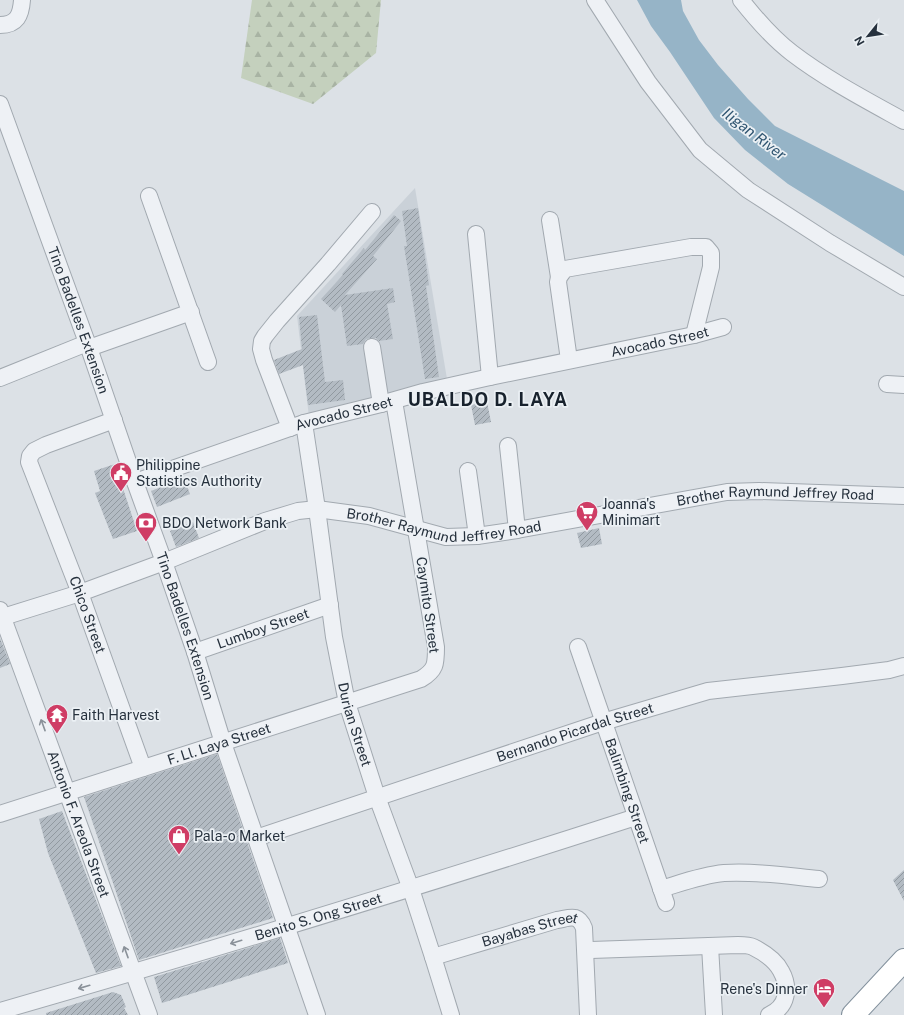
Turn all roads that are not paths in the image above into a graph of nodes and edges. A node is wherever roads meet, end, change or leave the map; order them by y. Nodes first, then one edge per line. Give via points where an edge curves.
1 (22, 0) edge
2 (595, 0) edge
3 (741, 0) edge
4 (0, 24) edge
5 (0, 104) edge
6 (904, 121) edge
7 (149, 196) dead end
8 (372, 212) dead end
9 (550, 220) dead end
10 (476, 234) dead end
11 (558, 277) junction
12 (904, 287) edge
13 (191, 312) junction
14 (722, 327) dead end
15 (694, 335) junction
16 (88, 345) junction
17 (372, 346) dead end
18 (568, 360) junction
19 (208, 362) dead end
20 (490, 377) junction
21 (0, 378) edge
22 (887, 384) dead end
23 (904, 385) edge
24 (388, 402) junction
25 (114, 420) junction
26 (297, 426) junction
27 (508, 446) dead end
28 (468, 471) dead end
29 (135, 482) junction
30 (904, 496) edge
31 (317, 509) junction
32 (417, 530) junction
33 (517, 530) junction
34 (477, 536) junction
35 (164, 562) junction
36 (80, 593) junction
37 (330, 605) junction
38 (1, 615) edge
39 (578, 647) dead end
40 (195, 652) junction
41 (904, 666) edge
42 (434, 668) joint
43 (347, 703) junction
44 (604, 722) junction
45 (224, 743) junction
46 (143, 768) junction
47 (68, 792) junction
48 (377, 798) junction
49 (0, 814) edge
50 (636, 817) junction
51 (256, 838) junction
52 (819, 879) dead end
53 (410, 890) junction
54 (286, 927) junction
55 (710, 946) junction
56 (591, 950) dead end
57 (434, 957) junction
58 (904, 960) edge
59 (134, 973) junction
60 (0, 1011) edge
61 (714, 1014) edge
62 (775, 1014) edge
63 (149, 1015) edge
64 (317, 1015) edge
65 (451, 1015) edge
66 (588, 1015) edge
67 (705, 1015) edge
68 (726, 1015) edge
69 (853, 1015) edge

1 - 4 street via 18,18 5,25
2 - 12 street via 648,82 700,150 748,190
3 - 6 street via 762,25 791,52 824,75
5 - 16 street, Tino Badelles Extension
7 - 13 street
8 - 26 street, Durian Street via 276,321 262,341 260,349 264,360
9 - 11 street
10 - 20 street
11 - 15 street via 565,269 691,247 706,247 711,253 711,267
11 - 18 street
13 - 16 street
13 - 19 street
14 - 15 street, Avocado Street
15 - 18 street, Avocado Street
16 - 21 street
16 - 25 street, Tino Badelles Extension
17 - 24 street, Caymito Street
18 - 20 street, Avocado Street
20 - 24 street, Avocado Street
22 - 23 street
24 - 26 street, Avocado Street
24 - 32 street, Caymito Street
25 - 29 street, Tino Badelles Extension
25 - 36 street, Chico Street via 46,445 30,456 29,462
26 - 29 street, Avocado Street
26 - 31 street, Durian Street
27 - 33 street
28 - 34 street
29 - 35 street, Tino Badelles Extension
30 - 33 street, Brother Raymund Jeffrey Road via 727,492
31 - 32 street, Brother Raymund Jeffrey Road via 369,516
31 - 35 street, Brother Raymund Jeffrey Road via 298,511 265,521
31 - 37 street, Durian Street
32 - 34 street, Brother Raymund Jeffrey Road via 446,537
32 - 42 street, Caymito Street via 436,647
33 - 34 street, Brother Raymund Jeffrey Road
35 - 36 street, Brother Raymund Jeffrey Road
35 - 40 street, Tino Badelles Extension
36 - 38 street, Brother Raymund Jeffrey Road
36 - 46 street, Chico Street
37 - 40 street, Lumboy Street
37 - 43 street, Durian Street
47 -> 38 street, Antonio F. Areola Street
39 - 44 street, Balimbing Street
40 - 45 street, Tino Badelles Extension
41 - 44 street, Bernando Picardal Street via 842,676 708,691
42 - 43 street, F. Ll. Laya Street via 421,679
43 - 45 street, F. Ll. Laya Street
43 - 48 street, Durian Street
44 - 48 street, Bernando Picardal Street
44 - 50 street, Balimbing Street
45 - 46 street, F. Ll. Laya Street
45 - 51 street, Tino Badelles Extension
46 - 47 street, F. Ll. Laya Street
47 - 49 street, F. Ll. Laya Street
59 -> 47 street, Antonio F. Areola Street
48 - 51 street, Bernando Picardal Street
48 - 53 street, Durian Street
50 - 52 street, Balimbing Street via 663,896 705,876 723,873
50 - 53 street, Benito S. Ong Street
51 - 54 street, Tino Badelles Extension
53 - 54 street, Benito S. Ong Street
53 - 57 street, Durian Street
54 -> 59 street, Benito S. Ong Street
54 - 64 street, Tino Badelles Extension
55 - 56 street
55 - 61 street
55 - 62 street via 752,946 770,958 781,970 786,986 786,999
57 - 65 street, Durian Street
57 - 66 street, Bayabas Street via 557,920 578,918 584,928
58 - 69 highway
59 -> 60 street, Benito S. Ong Street
59 - 63 street, Antonio F. Areola Street
61 - 67 street
61 - 68 street

